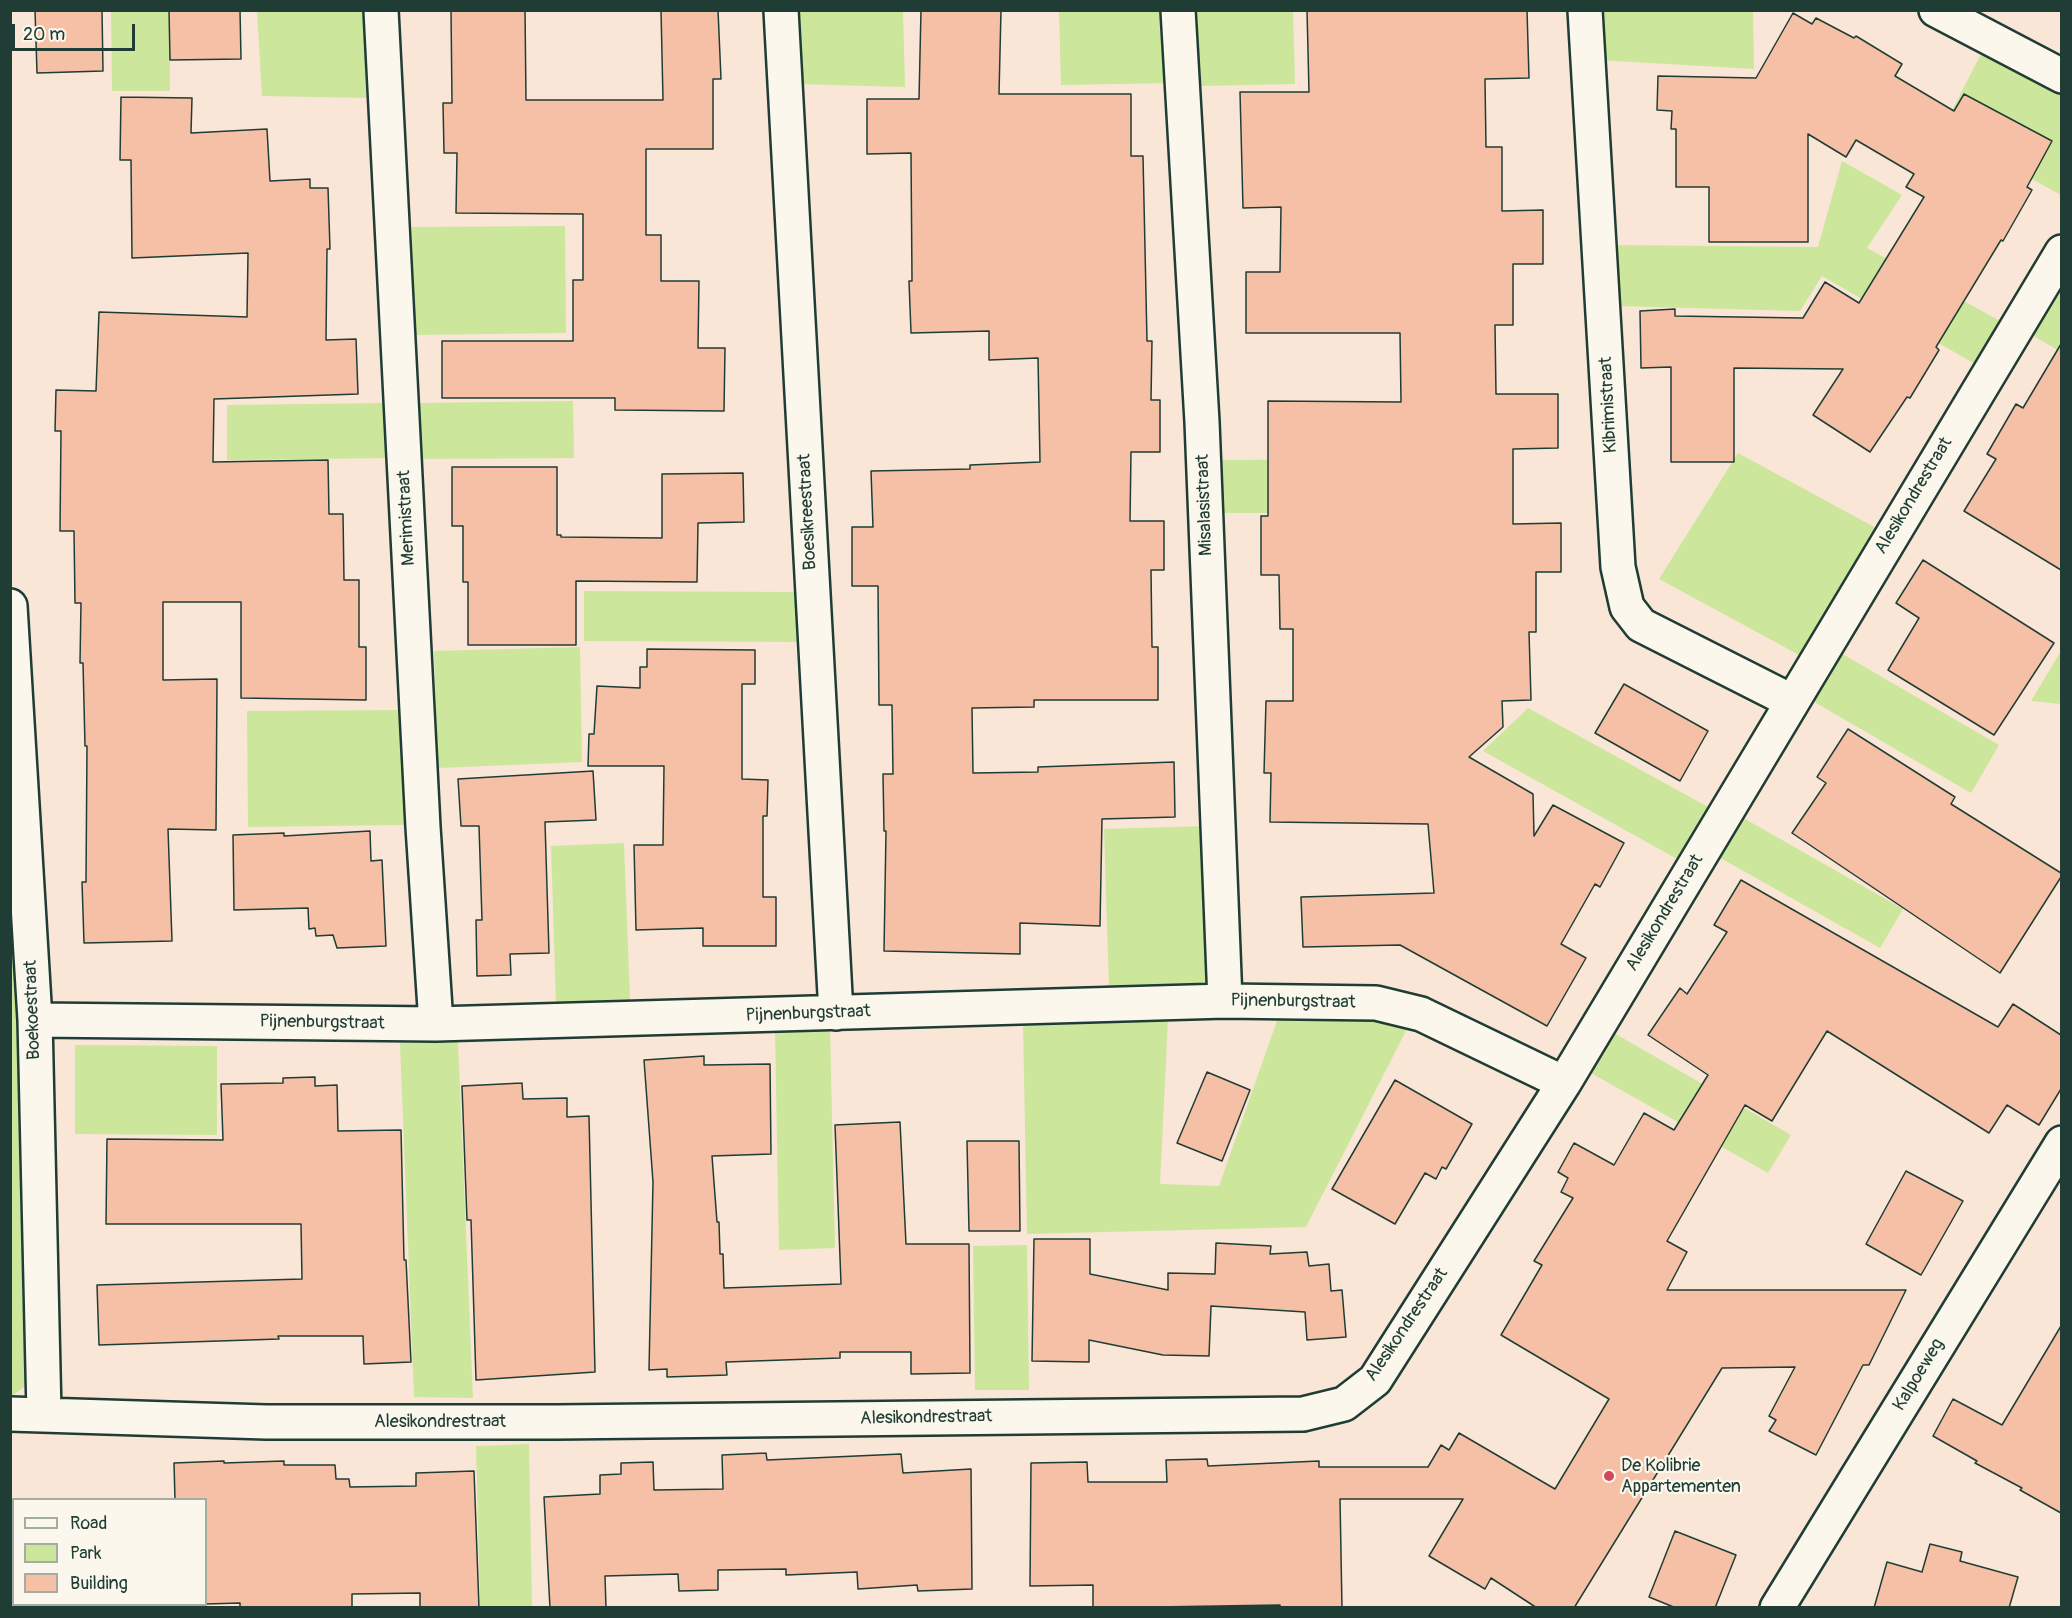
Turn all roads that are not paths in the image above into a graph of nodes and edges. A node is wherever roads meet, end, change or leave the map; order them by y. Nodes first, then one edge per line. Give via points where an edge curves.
1 (381, 10) edge
2 (781, 10) edge
3 (1178, 10) edge
4 (1585, 10) edge
5 (1936, 10) edge
6 (2061, 76) edge
7 (2061, 252) edge
8 (10, 606) edge
9 (1791, 701) junction
10 (1225, 1001) junction
11 (836, 1013) junction
12 (35, 1020) junction
13 (436, 1024) junction
14 (1564, 1083) junction
15 (2061, 1143) edge
16 (10, 1414) edge
17 (44, 1414) junction
18 (1777, 1608) edge

1 - 13 street, Merimistraat
2 - 11 street, Boesikreestraat
3 - 10 street, Misalasistraat via 1202,434
4 - 9 street, Kibrimistraat via 1618,567 1627,607 1641,625
5 - 6 street
7 - 9 street, Alesikondrestraat
8 - 12 street, Boekoestraat
9 - 14 street, Alesikondrestraat
10 - 11 street, Pijnenburgstraat
10 - 14 street, Pijnenburgstraat via 1376,1003 1410,1011
11 - 13 street, Pijnenburgstraat
12 - 13 street, Pijnenburgstraat
12 - 17 street, Boekoestraat
14 - 17 street, Alesikondrestraat via 1375,1380 1344,1404 1303,1414 266,1422
15 - 18 street, Kalpoeweg
16 - 17 street, Alesikondrestraat

